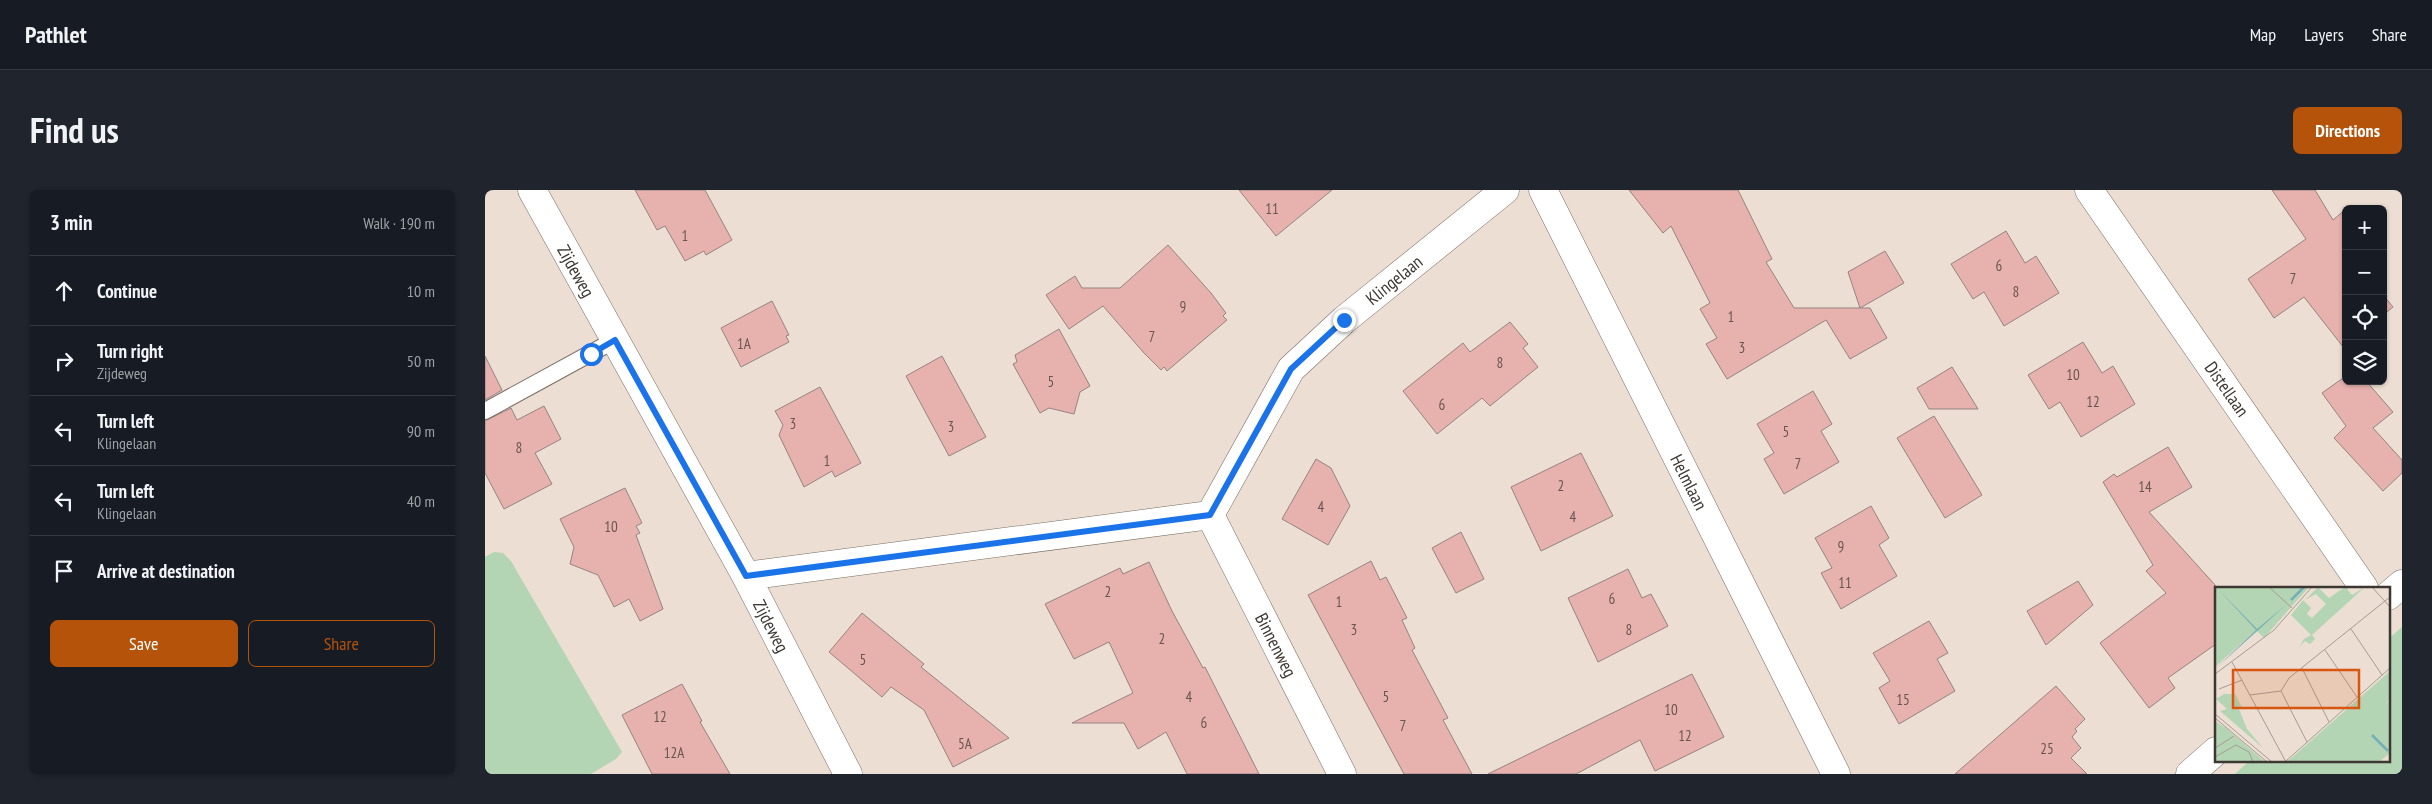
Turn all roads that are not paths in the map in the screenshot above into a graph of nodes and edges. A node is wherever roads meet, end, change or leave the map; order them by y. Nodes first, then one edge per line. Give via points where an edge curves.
1 (532, 190) edge
2 (1505, 190) edge
3 (1543, 190) edge
4 (2089, 190) edge
5 (615, 340) junction
6 (485, 411) edge
7 (1210, 515) junction
8 (746, 576) junction
9 (2402, 584) edge
10 (2363, 587) edge
11 (2389, 595) edge
12 (2215, 752) edge
13 (848, 774) edge
14 (1342, 774) edge
15 (1836, 774) edge
16 (2190, 774) edge

1 - 5 street, Zijdeweg
2 - 7 street, Klingelaan via 1344,320 1291,369
3 - 15 street, Helmlaan
4 - 10 street, Distellaan
5 - 6 lane
5 - 8 street, Zijdeweg
7 - 8 street
7 - 14 street, Binnenweg
8 - 13 street, Zijdeweg
9 - 11 street
12 - 16 street

